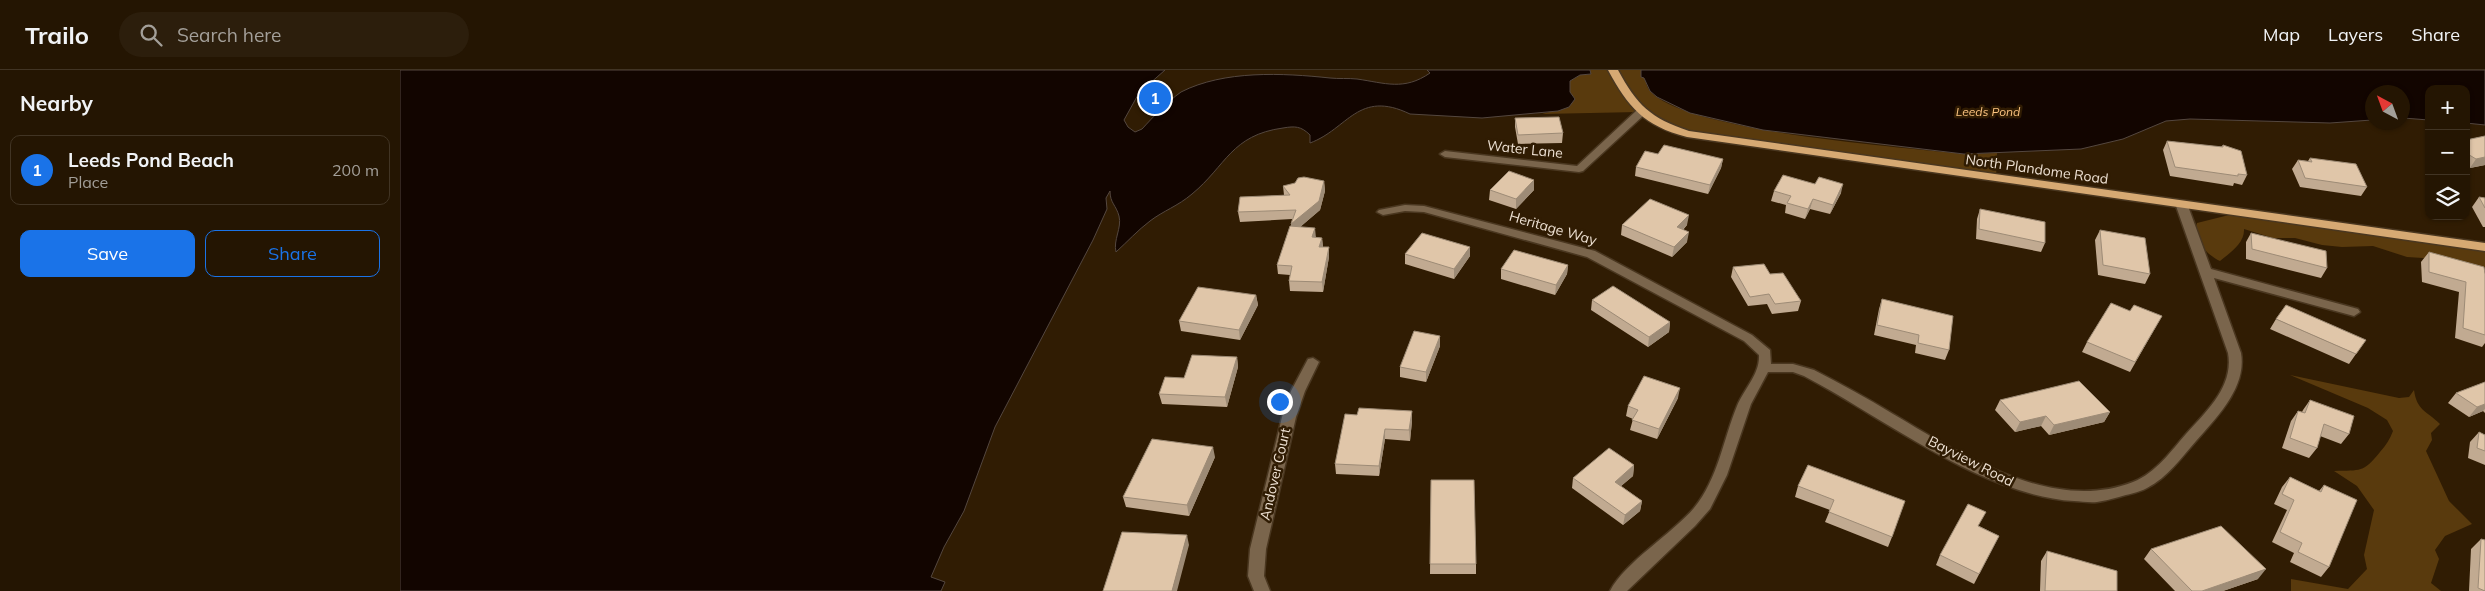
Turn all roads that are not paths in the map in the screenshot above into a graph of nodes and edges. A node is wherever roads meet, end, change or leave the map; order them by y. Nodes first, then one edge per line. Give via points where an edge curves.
1 (1613, 70) edge
2 (1640, 113) junction
3 (1445, 154) dead end
4 (2182, 206) junction
5 (1383, 212) dead end
6 (2485, 247) edge
7 (2208, 272) junction
8 (2354, 312) dead end
9 (1313, 362) dead end
10 (1764, 368) junction
11 (1262, 591) edge
12 (1618, 591) edge

1 - 2 main road, North Plandome Road
2 - 3 street, Water Lane via 1579,169
2 - 4 main road, North Plandome Road via 1660,125 1687,134 1732,142
4 - 6 main road, North Plandome Road
4 - 7 street, Bayview Road
5 - 10 street, Heritage Way via 1424,209 1591,254 1755,342 1765,352
7 - 8 street
7 - 10 street, Bayview Road via 2234,355 2236,370 2232,383 2206,420 2166,466 2138,486 2115,495 2090,498 2040,493 1968,462 1809,372 1793,368
9 - 11 street, Andover Court via 1289,417 1258,549 1256,576
10 - 12 street via 1744,403 1721,474 1709,498 1698,514 1637,569

